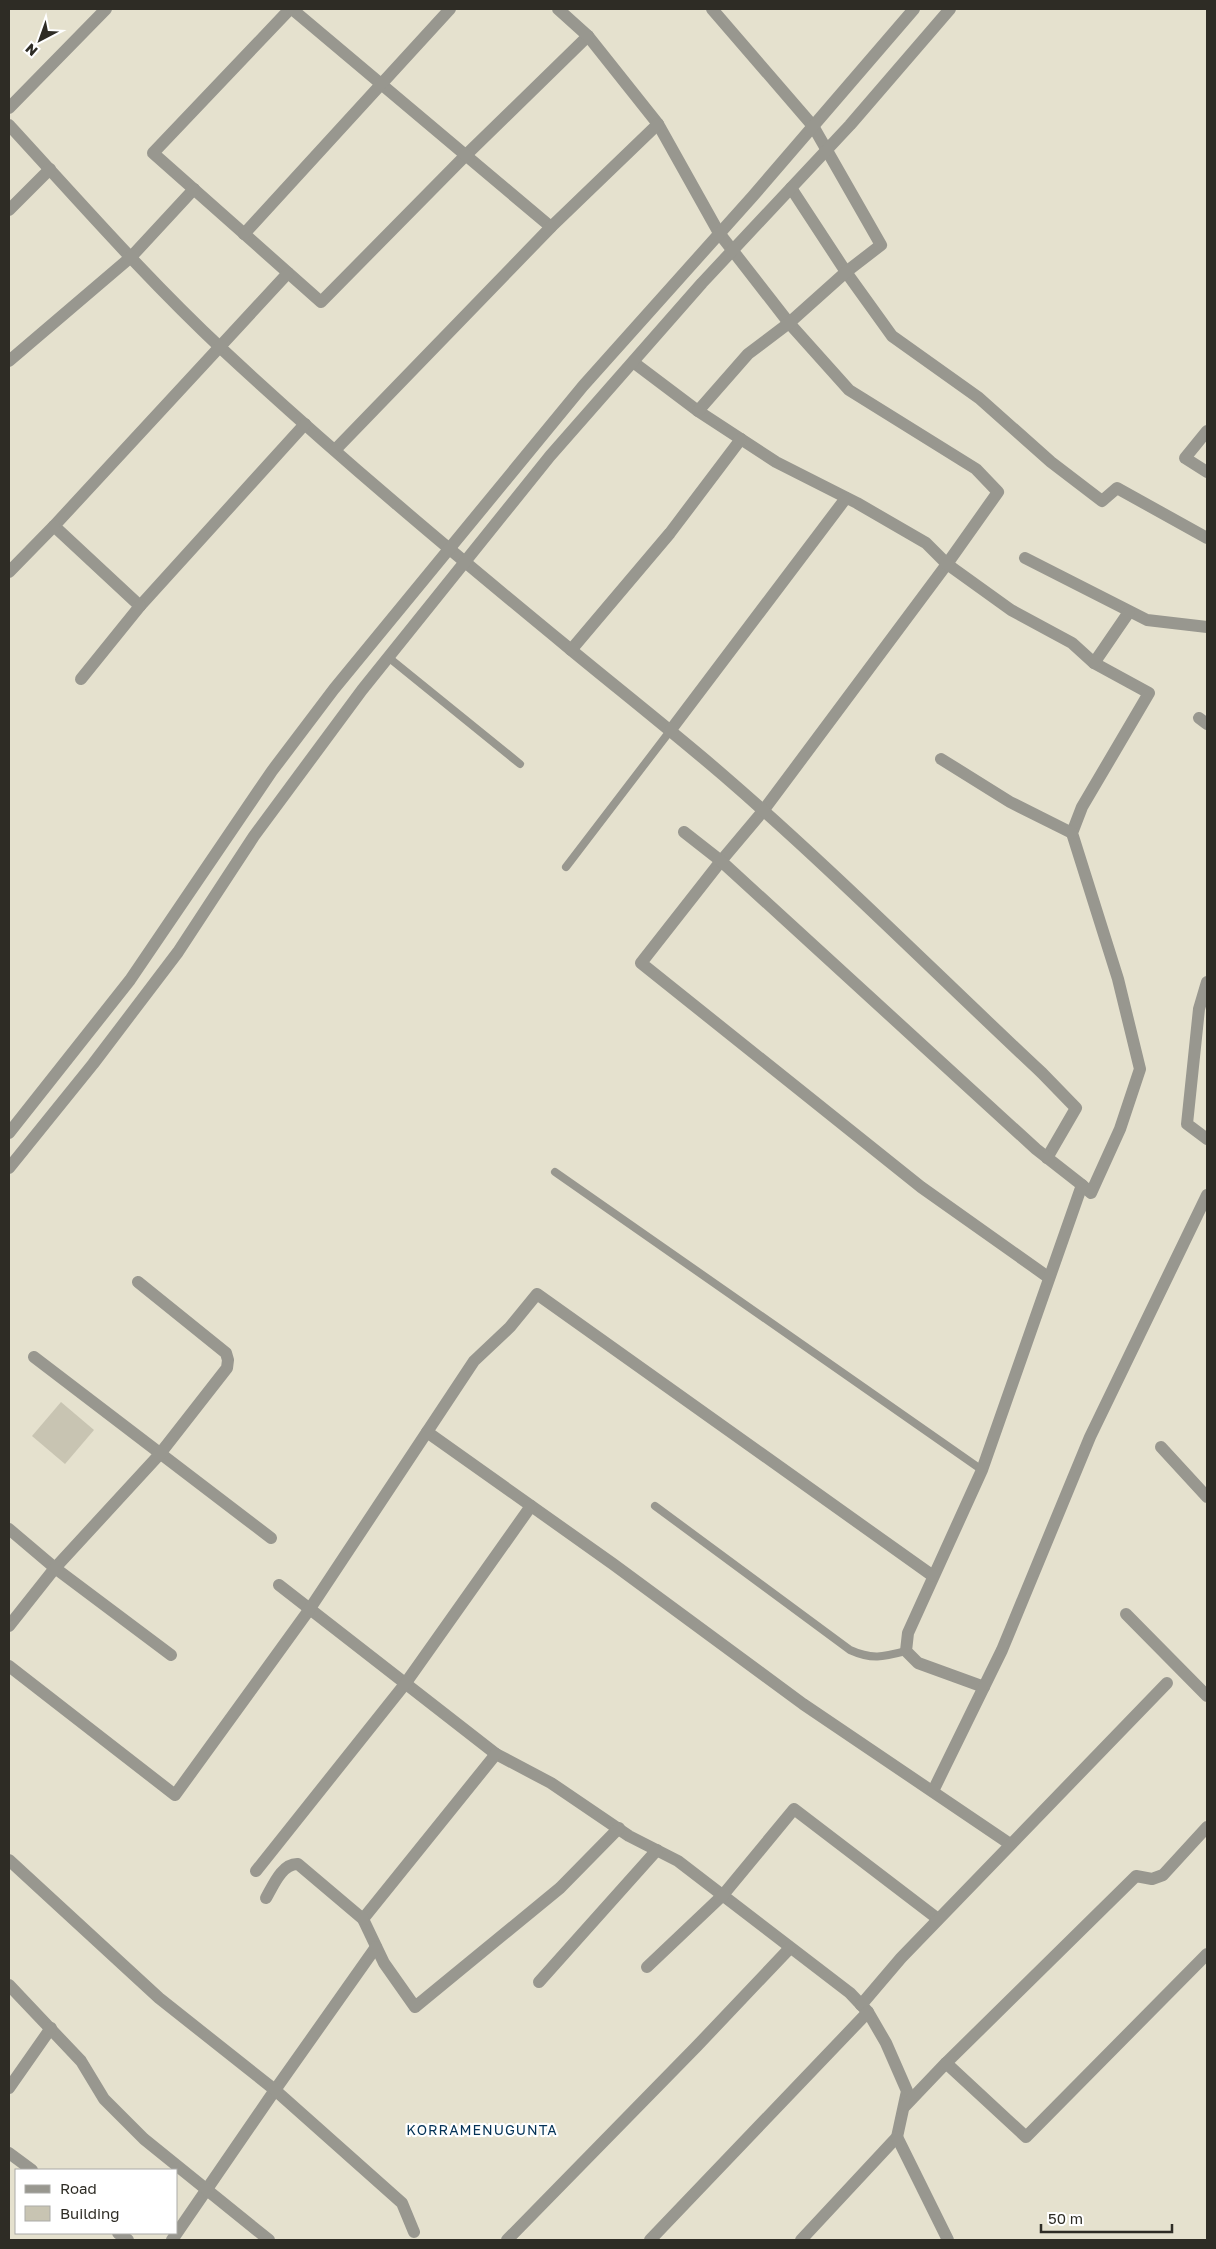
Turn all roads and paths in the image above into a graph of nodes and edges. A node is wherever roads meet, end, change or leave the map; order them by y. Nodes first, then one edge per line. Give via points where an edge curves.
1 (106, 9) edge
2 (291, 9) edge
3 (450, 9) edge
4 (558, 9) edge
5 (712, 9) edge
6 (914, 9) edge
7 (950, 9) edge
8 (588, 36) junction
9 (381, 84) junction
10 (9, 108) edge
11 (658, 124) junction
12 (9, 125) edge
13 (813, 126) junction
14 (827, 149) junction
15 (466, 155) junction
16 (50, 169) junction
17 (791, 188) junction
18 (194, 189) junction
19 (9, 210) edge
20 (551, 227) junction
21 (719, 233) junction
22 (244, 234) junction
23 (733, 249) junction
24 (131, 257) junction
25 (846, 272) junction
26 (288, 274) junction
27 (789, 323) junction
28 (220, 347) junction
29 (9, 361) edge
30 (633, 362) junction
31 (698, 411) junction
32 (305, 424) junction
33 (1207, 431) edge
34 (741, 439) junction
35 (335, 450) junction
36 (1207, 472) edge
37 (846, 498) junction
38 (54, 526) junction
39 (1207, 538) edge
40 (448, 549) junction
41 (1025, 558) dead end
42 (465, 562) junction
43 (947, 564) junction
44 (9, 572) edge
45 (140, 606) junction
46 (1129, 612) junction
47 (1207, 627) edge
48 (571, 650) junction
49 (388, 657) junction
50 (1094, 663) junction
51 (81, 679) dead end
52 (670, 731) junction
53 (941, 759) dead end
54 (520, 764) dead end
55 (763, 812) junction
56 (684, 832) dead end
57 (1072, 833) junction
58 (721, 861) junction
59 (566, 867) dead end
60 (1207, 982) edge
61 (93, 1027) junction
62 (111, 1040) junction
63 (9, 1133) edge
64 (1207, 1139) edge
65 (1048, 1158) junction
66 (9, 1168) edge
67 (555, 1172) dead end
68 (1082, 1185) junction
69 (1207, 1195) edge
70 (1048, 1277) junction
71 (138, 1282) dead end
72 (34, 1357) dead end
73 (427, 1432) junction
74 (1161, 1447) dead end
75 (159, 1455) junction
76 (982, 1470) junction
77 (1207, 1497) edge
78 (531, 1506) junction
79 (655, 1506) dead end
80 (9, 1529) edge
81 (271, 1538) dead end
82 (55, 1568) junction
83 (932, 1576) junction
84 (279, 1585) dead end
85 (309, 1610) junction
86 (1126, 1614) dead end
87 (9, 1626) edge
88 (906, 1651) junction
89 (171, 1655) dead end
90 (9, 1666) edge
91 (1167, 1683) dead end
92 (406, 1684) junction
93 (984, 1687) junction
94 (1207, 1696) edge
95 (496, 1754) junction
96 (933, 1791) junction
97 (619, 1828) junction
98 (1207, 1828) edge
99 (1010, 1844) junction
100 (657, 1850) junction
101 (9, 1860) edge
102 (256, 1872) dead end
103 (722, 1895) junction
104 (266, 1898) dead end
105 (363, 1919) junction
106 (938, 1919) junction
107 (376, 1947) junction
108 (790, 1948) junction
109 (1207, 1954) edge
110 (647, 1967) dead end
111 (539, 1982) dead end
112 (9, 1985) edge
113 (865, 2009) junction
114 (51, 2028) junction
115 (946, 2063) junction
116 (9, 2088) edge
117 (275, 2090) junction
118 (904, 2106) junction
119 (897, 2137) junction
120 (9, 2153) edge
121 (31, 2169) edge
122 (206, 2190) junction
123 (178, 2231) edge
124 (414, 2232) dead end
125 (943, 2238) edge
126 (268, 2240) edge
127 (507, 2240) edge
128 (650, 2240) edge
129 (801, 2240) edge

1 - 10 street
2 - 9 street
2 - 18 street via 153,153
3 - 9 street
4 - 8 street
5 - 13 street
6 - 13 street
7 - 14 street
8 - 11 street
8 - 15 street
9 - 15 street
9 - 22 street
11 - 20 street
11 - 21 street
12 - 16 street
13 - 14 street
13 - 21 street
14 - 17 street
14 - 25 street via 882,245
15 - 20 street
15 - 26 street via 321,302
16 - 19 street
16 - 24 street
17 - 23 street
17 - 25 street
18 - 22 street
18 - 24 street
20 - 35 street
21 - 23 street
21 - 40 street via 583,386
22 - 26 street
23 - 27 street
23 - 30 street
24 - 28 street
24 - 29 street
25 - 27 street
25 - 39 street via 892,336 979,398 1051,462 1102,501 1118,488
26 - 28 street
27 - 31 street via 748,354
27 - 43 street via 849,390 976,469 998,492
28 - 32 street
28 - 38 street
30 - 31 street
30 - 42 street via 550,456
31 - 34 street
32 - 35 street
32 - 45 street
33 - 36 street via 1185,458
34 - 37 street via 776,462
34 - 48 street via 670,533
35 - 40 street
37 - 43 street via 926,542
37 - 52 street
38 - 44 street
38 - 45 street
40 - 42 street
40 - 61 street via 272,771 130,980
41 - 46 street
42 - 48 street
42 - 49 street
43 - 50 street via 1011,610 1072,643
43 - 55 street
45 - 51 street
46 - 47 street via 1147,620
46 - 50 street
48 - 52 street
49 - 54 lane
49 - 62 street via 254,836 178,952
50 - 57 street via 1149,693 1082,807
52 - 55 street
52 - 59 lane
53 - 57 street via 1010,802
55 - 58 street
55 - 65 street via 1076,1108
56 - 58 street
57 - 68 street via 1118,979 1140,1069 1120,1129 1091,1193
58 - 65 street
58 - 70 street via 641,963 921,1187
60 - 64 street via 1199,1009 1187,1124
61 - 62 street
61 - 63 street
62 - 66 street
65 - 68 street
67 - 76 lane
68 - 70 street
69 - 93 street via 1090,1437
70 - 76 street
71 - 75 street via 226,1353 228,1360 227,1368
72 - 75 street
73 - 78 street
73 - 83 street via 474,1362 538,1294
73 - 85 street
74 - 77 street
75 - 81 street
75 - 82 street
76 - 83 street
78 - 92 street
78 - 96 street via 803,1704
79 - 88 lane via 850,1650 864,1656 880,1657
80 - 82 street
82 - 87 street
82 - 89 street
83 - 88 street via 908,1633
84 - 85 street
85 - 90 street via 175,1795
85 - 92 street
86 - 94 street
88 - 93 street via 918,1663
91 - 99 street
92 - 95 street
92 - 102 street
93 - 96 street
95 - 97 street via 551,1783
95 - 105 street
96 - 99 street
97 - 100 street
97 - 107 street via 560,1888 415,2008
98 - 115 street via 1163,1874 1152,1879 1136,1876
99 - 106 street
100 - 103 street via 678,1861
100 - 111 street
101 - 117 street via 159,1998
103 - 106 street via 794,1809
103 - 108 street
103 - 110 street
104 - 105 street via 286,1867 291,1863 298,1864
105 - 107 street
106 - 113 street via 901,1958
107 - 117 street
108 - 113 street via 850,1992
108 - 127 street
109 - 115 street via 1026,2138
112 - 114 street
113 - 118 street via 886,2043 908,2092
113 - 128 street
114 - 116 street
114 - 122 street via 81,2061 104,2099 144,2139
115 - 118 street
117 - 122 street
117 - 124 street via 402,2203
118 - 119 street
119 - 125 street
119 - 129 street
120 - 121 street
122 - 123 street
122 - 126 street

